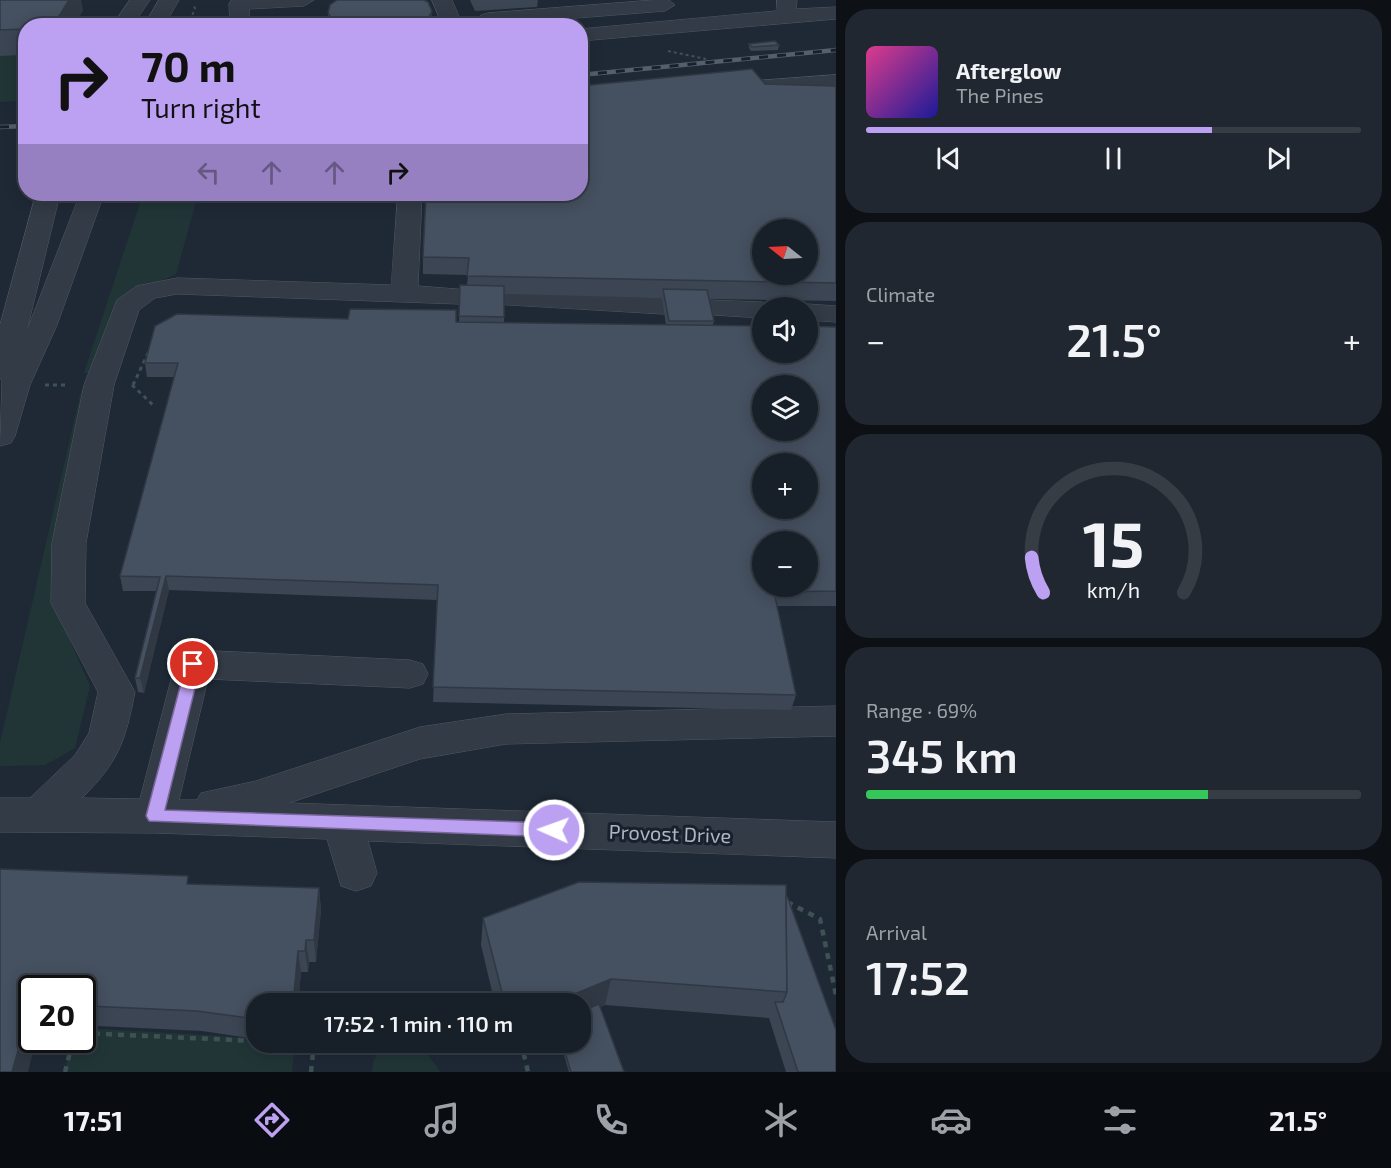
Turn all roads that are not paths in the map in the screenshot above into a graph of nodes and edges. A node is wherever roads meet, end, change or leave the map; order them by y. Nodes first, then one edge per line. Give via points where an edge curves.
1 (140, 0) edge
2 (169, 0) edge
3 (294, 0) edge
4 (441, 0) edge
5 (558, 7) edge
6 (787, 8) edge
7 (836, 13) edge
8 (128, 18) edge
9 (159, 18) edge
10 (240, 18) edge
11 (449, 18) edge
12 (494, 18) edge
13 (694, 25) junction
14 (588, 34) edge
15 (836, 81) edge
16 (750, 87) edge
17 (46, 201) edge
18 (89, 201) edge
19 (410, 201) edge
20 (404, 294) junction
21 (459, 296) edge
22 (503, 298) edge
23 (663, 306) edge
24 (707, 308) edge
25 (752, 310) edge
26 (818, 313) edge
27 (836, 314) edge
28 (15, 385) junction
29 (0, 436) edge
30 (410, 674) dead end
31 (836, 721) edge
32 (0, 814) edge
33 (39, 815) junction
34 (155, 816) junction
35 (343, 823) junction
36 (836, 840) edge
37 (356, 873) dead end

1 - 8 street
2 - 9 street
3 - 10 street via 239,4
4 - 11 street
5 - 12 street
5 - 13 street via 688,3
6 - 7 street
6 - 13 street
13 - 14 street
15 - 16 street
17 - 28 street via 13,328
18 - 28 street via 43,325
19 - 20 street
20 - 21 street
20 - 33 street via 177,286 146,292 127,306 99,385 69,543 68,603 117,692 107,737 89,766
22 - 23 street
24 - 25 street
26 - 27 street
28 - 29 street
30 - 34 street via 193,664
31 - 34 street via 506,729 420,743 256,798
32 - 33 street, Provost Drive
33 - 34 street, Provost Drive
34 - 35 street, Provost Drive
35 - 36 street, Provost Drive
35 - 37 street

